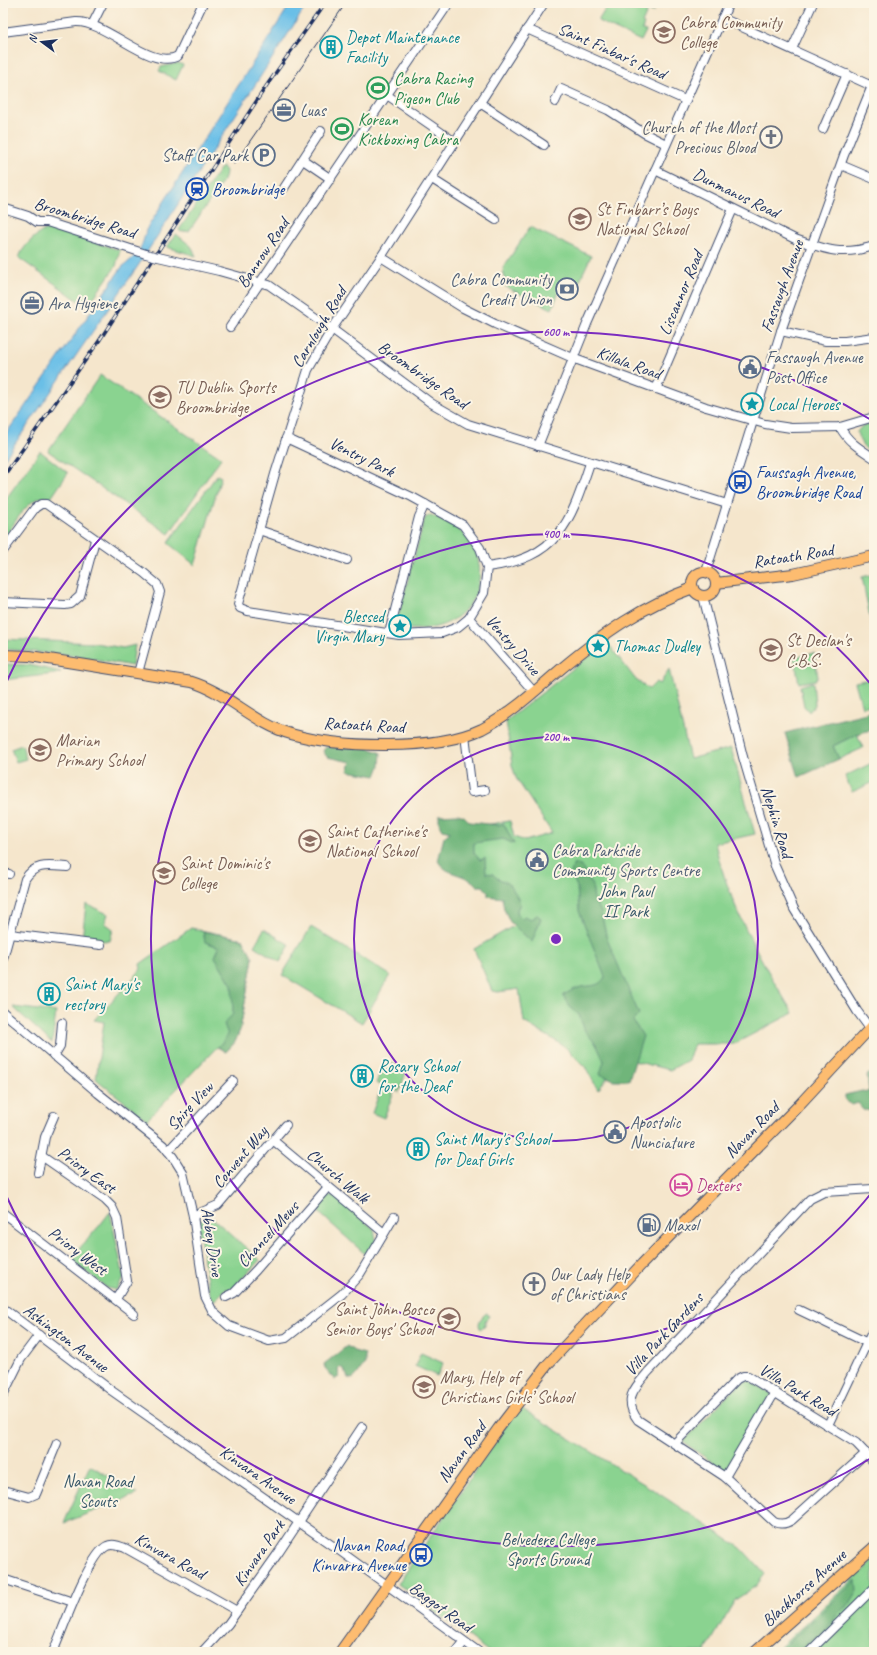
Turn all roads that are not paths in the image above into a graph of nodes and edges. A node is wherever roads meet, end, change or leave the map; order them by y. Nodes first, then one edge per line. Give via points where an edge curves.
1 (103, 3) edge
2 (203, 3) edge
3 (449, 3) edge
4 (544, 3) edge
5 (728, 3) edge
6 (814, 3) edge
7 (722, 18) junction
8 (92, 25) junction
9 (527, 29) junction
10 (3, 32) edge
11 (792, 49) junction
12 (847, 74) junction
13 (873, 85) edge
14 (387, 95) junction
15 (685, 100) junction
16 (555, 102) dead end
17 (480, 103) junction
18 (823, 129) dead end
19 (321, 131) dead end
20 (455, 142) junction
21 (544, 144) dead end
22 (666, 144) junction
23 (302, 160) junction
24 (841, 165) junction
25 (655, 170) junction
26 (330, 179) junction
27 (432, 179) junction
28 (874, 179) edge
29 (284, 188) dead end
30 (3, 208) edge
31 (733, 209) junction
32 (496, 220) dead end
33 (812, 246) junction
34 (874, 246) edge
35 (381, 257) junction
36 (261, 282) junction
37 (230, 327) dead end
38 (332, 329) junction
39 (781, 332) junction
40 (874, 337) edge
41 (572, 358) junction
42 (656, 389) junction
43 (874, 417) edge
44 (753, 421) junction
45 (840, 427) junction
46 (286, 438) junction
47 (538, 446) junction
48 (874, 458) edge
49 (590, 463) junction
50 (425, 504) junction
51 (727, 504) junction
52 (259, 530) junction
53 (96, 540) junction
54 (3, 551) edge
55 (874, 556) edge
56 (347, 560) dead end
57 (488, 567) junction
58 (706, 572) junction
59 (716, 583) junction
60 (692, 588) junction
61 (703, 596) junction
62 (3, 602) edge
63 (469, 618) junction
64 (389, 633) junction
65 (3, 655) edge
66 (138, 674) junction
67 (534, 692) junction
68 (465, 735) junction
69 (485, 790) dead end
70 (67, 868) dead end
71 (10, 934) junction
72 (101, 945) dead end
73 (3, 959) edge
74 (3, 1012) edge
75 (62, 1023) dead end
76 (873, 1029) edge
77 (54, 1056) junction
78 (233, 1081) dead end
79 (54, 1116) dead end
80 (286, 1125) dead end
81 (274, 1141) junction
82 (168, 1151) junction
83 (43, 1157) junction
84 (38, 1173) dead end
85 (328, 1187) junction
86 (873, 1189) dead end
87 (3, 1213) edge
88 (193, 1216) junction
89 (394, 1217) dead end
90 (384, 1233) junction
91 (226, 1297) dead end
92 (116, 1299) junction
93 (3, 1308) edge
94 (798, 1310) dead end
95 (134, 1314) dead end
96 (874, 1328) edge
97 (39, 1335) junction
98 (870, 1345) edge
99 (112, 1391) joint
100 (775, 1392) junction
101 (3, 1395) edge
102 (828, 1425) junction
103 (362, 1427) dead end
104 (57, 1443) dead end
105 (675, 1443) junction
106 (866, 1453) junction
107 (874, 1462) edge
108 (725, 1477) junction
109 (3, 1490) edge
110 (298, 1522) junction
111 (874, 1547) edge
112 (3, 1579) edge
113 (387, 1585) junction
114 (874, 1588) edge
115 (73, 1602) junction
116 (237, 1611) junction
117 (464, 1642) junction
118 (53, 1652) edge
119 (202, 1652) edge
120 (340, 1652) edge
121 (456, 1652) edge
122 (479, 1652) edge
123 (755, 1652) edge
124 (809, 1652) edge

1 - 8 street
2 - 8 street via 178,56 171,60 162,59
3 - 14 street, Bannow Road
4 - 9 street, Carnlough Road
5 - 7 street
6 - 11 street
7 - 11 street
7 - 15 street
8 - 10 street via 87,22 76,22
9 - 15 street, Saint Finbar's Road
9 - 17 street, Carnlough Road
11 - 12 street
12 - 13 street
12 - 18 street
13 - 24 street, Fassaugh Avenue
14 - 20 street
14 - 26 street, Bannow Road
15 - 22 street
16 - 22 street via 561,89 608,110
17 - 20 street, Carnlough Road
17 - 21 street
19 - 23 street
20 - 27 street, Carnlough Road
22 - 25 street
23 - 26 street
23 - 29 street
24 - 28 street
24 - 33 street, Fassaugh Avenue
25 - 31 street, Dunmanus Road
25 - 41 street
26 - 36 street, Bannow Road
27 - 32 street
27 - 35 street, Carnlough Road
30 - 36 street, Broombridge Road, bridge via 28,216 37,222 47,222 160,258
31 - 33 street, Dunmanus Road
31 - 42 street, Liscannor Road
33 - 34 street, Dunmanus Road via 827,251 843,252
33 - 39 street, Fassaugh Avenue
35 - 38 street, Carnlough Road
35 - 41 street, Killala Road via 463,308
36 - 37 street, Bannow Road
36 - 38 street, Broombridge Road via 278,290
38 - 46 street, Carnlough Road via 308,370
38 - 47 street, Broombridge Road via 452,416 468,424
39 - 40 street via 826,341 845,342
39 - 44 street, Fassaugh Avenue
41 - 42 street, Killala Road
41 - 47 street
42 - 44 street, Killala Road
43 - 45 street, Killala Road
44 - 45 street, Killala Road via 791,428
44 - 51 street, Fassaugh Avenue
45 - 48 street via 850,441
46 - 50 street, Ventry Park
46 - 52 street, Carnlough Road
47 - 49 street, Broombridge Road
49 - 51 street, Broombridge Road
49 - 57 street via 566,525 550,544 540,552 527,557
50 - 57 street, Ventry Park via 463,525 480,548
50 - 64 street via 419,517
51 - 58 street, Fassaugh Avenue
52 - 56 street
52 - 64 street, Carnlough Road via 239,596 240,608
53 - 54 street via 49,505 41,504 35,508
53 - 62 street via 80,596 76,601 65,605
53 - 66 street via 144,573 159,588 159,601
55 - 59 main road, Ratoath Road via 793,574
57 - 63 street via 484,593
58 - 59 main road via 713,576
58 - 60 main road via 694,576
59 - 61 main road via 714,591
60 - 61 main road
60 - 67 main road, Ratoath Road via 657,602 622,622
61 - 76 street, Nephin Road via 743,757 775,866 794,909 857,1011
63 - 64 street via 442,633
63 - 67 street, Ventry Drive
65 - 66 main road, Ratoath Road via 30,656
66 - 68 main road, Ratoath Road via 172,678 204,686 275,728 309,738 391,745
67 - 68 main road, Ratoath Road via 488,725
68 - 69 street via 472,792
70 - 71 street via 37,867 30,871 25,879
71 - 72 street
71 - 73 street
74 - 77 street, Abbey Drive
75 - 77 street via 60,1046
76 - 113 main road, Navan Road via 548,1364 498,1429
77 - 82 street, Abbey Drive
78 - 82 street, Spire View
79 - 83 street, Priory East via 46,1137
80 - 81 street, Convent Way
81 - 85 street, Church Walk
81 - 88 street, Convent Way via 218,1206
82 - 88 street, Abbey Drive via 183,1173
83 - 84 street, Priory East
83 - 92 street, Priory East via 105,1200 114,1210 127,1281
85 - 90 street, Church Walk
85 - 91 street, Chancel Mews via 256,1270 234,1293
86 - 105 street, Villa Park Gardens via 824,1192 810,1199 634,1389 631,1399 634,1415
87 - 92 street, Priory West
88 - 90 street, Abbey Drive via 208,1304 229,1326 269,1341 286,1338 342,1294 360,1274
89 - 90 street, Abbey Drive
92 - 95 street, Priory West
93 - 97 street, Ashington Avenue
94 - 98 street
96 - 98 street
97 - 99 street, Ashington Avenue
97 - 101 street via 21,1359
98 - 102 street
99 - 110 street, Kinvara Avenue
100 - 102 street, Villa Park Road
100 - 105 street, Villa Park Road via 748,1376 737,1379
100 - 108 street
102 - 106 street, Villa Park Road via 856,1443
103 - 110 street, Kinvara Park
104 - 109 street via 36,1494 29,1497
105 - 108 street, Villa Park Gardens
106 - 107 street, Villa Park Road
106 - 108 street, Villa Park Gardens via 786,1523 774,1522
110 - 113 street, Kinvara Avenue
110 - 116 street, Kinvara Park
111 - 123 main road, Blackhorse Avenue
112 - 115 street
113 - 117 street, Baggot Road
113 - 120 main road, Navan Road
114 - 124 street
115 - 116 street, Kinvara Road via 99,1553 107,1546 116,1545
115 - 118 street, Kinvara Road
116 - 119 street, Kinvara Park
117 - 121 street
117 - 122 street, Baggot Road

